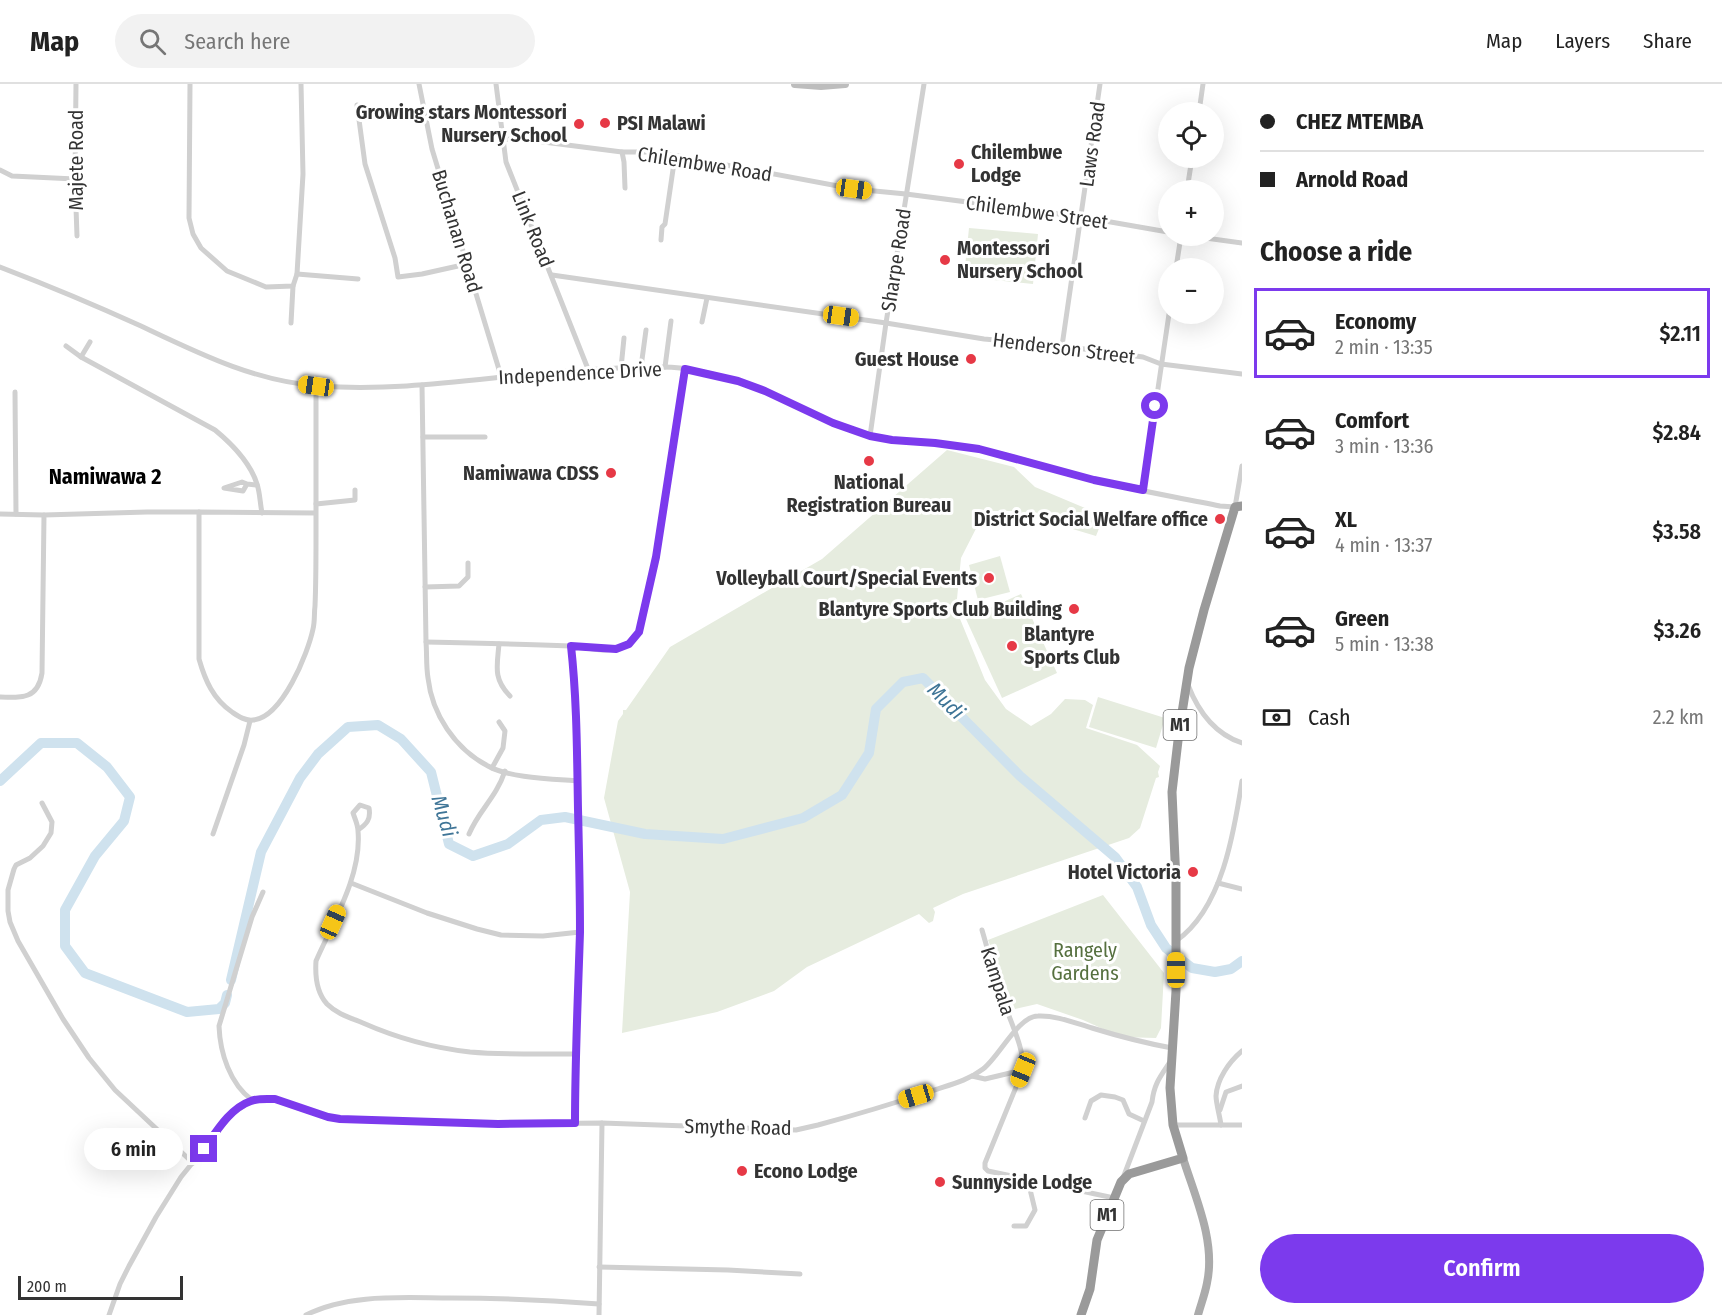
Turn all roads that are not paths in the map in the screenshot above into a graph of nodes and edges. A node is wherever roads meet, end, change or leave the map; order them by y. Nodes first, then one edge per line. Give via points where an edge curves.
1 (76, 84) edge
2 (190, 84) edge
3 (301, 84) edge
4 (418, 84) edge
5 (496, 84) edge
6 (795, 84) edge
7 (845, 84) edge
8 (924, 84) edge
9 (1100, 84) edge
10 (1203, 84) edge
11 (1200, 102) edge
12 (357, 105) dead end
13 (503, 140) junction
14 (622, 152) junction
15 (675, 156) junction
16 (0, 170) edge
17 (75, 179) junction
18 (625, 188) dead end
19 (906, 194) junction
20 (1082, 217) junction
21 (1158, 230) edge
22 (77, 236) dead end
23 (662, 240) dead end
24 (1224, 241) edge
25 (1242, 243) edge
26 (467, 264) junction
27 (0, 267) edge
28 (297, 274) junction
29 (552, 275) junction
30 (358, 279) dead end
31 (293, 286) junction
32 (707, 298) junction
33 (671, 321) dead end
34 (702, 322) dead end
35 (886, 322) junction
36 (291, 323) dead end
37 (1167, 324) edge
38 (646, 330) dead end
39 (624, 338) dead end
40 (90, 342) dead end
41 (66, 346) dead end
42 (1062, 346) junction
43 (81, 357) junction
44 (1161, 364) junction
45 (641, 367) junction
46 (664, 367) junction
47 (621, 368) junction
48 (588, 369) junction
49 (685, 369) junction
50 (1242, 374) edge
51 (501, 376) junction
52 (422, 384) junction
53 (316, 386) junction
54 (15, 392) dead end
55 (870, 436) junction
56 (423, 437) junction
57 (485, 437) dead end
58 (1242, 466) edge
59 (247, 484) dead end
60 (257, 485) junction
61 (355, 490) dead end
62 (1143, 490) junction
63 (316, 504) junction
64 (1239, 507) edge
65 (199, 512) junction
66 (262, 513) junction
67 (316, 513) junction
68 (0, 514) edge
69 (16, 514) junction
70 (44, 515) junction
71 (468, 563) dead end
72 (425, 587) junction
73 (426, 642) junction
74 (500, 644) junction
75 (571, 646) junction
76 (1187, 681) junction
77 (510, 696) dead end
78 (0, 697) edge
79 (250, 721) junction
80 (499, 722) dead end
81 (1242, 743) edge
82 (492, 768) junction
83 (505, 771) junction
84 (578, 781) junction
85 (1242, 781) edge
86 (42, 803) dead end
87 (358, 830) dead end
88 (213, 834) dead end
89 (469, 834) dead end
90 (351, 883) junction
91 (1218, 883) junction
92 (1242, 889) edge
93 (263, 892) dead end
94 (982, 930) dead end
95 (580, 932) junction
96 (1176, 945) junction
97 (1015, 1032) junction
98 (1172, 1048) junction
99 (1242, 1052) edge
100 (575, 1054) junction
101 (1171, 1061) junction
102 (1023, 1070) junction
103 (972, 1076) junction
104 (1242, 1086) edge
105 (252, 1100) junction
106 (1220, 1111) junction
107 (1085, 1118) dead end
108 (1144, 1121) junction
109 (575, 1123) junction
110 (602, 1123) junction
111 (1173, 1125) junction
112 (1221, 1125) junction
113 (1242, 1125) edge
114 (1183, 1158) junction
115 (193, 1163) junction
116 (1028, 1181) junction
117 (1121, 1182) junction
118 (1114, 1198) junction
119 (1014, 1227) dead end
120 (599, 1267) junction
121 (800, 1274) dead end
122 (599, 1304) junction
123 (314, 1313) edge
124 (110, 1315) edge
125 (306, 1315) edge
126 (599, 1315) edge
127 (1081, 1315) edge
128 (1198, 1315) edge

1 - 17 street, Majete Road
2 - 31 street via 189,218 193,234 201,248 227,271 266,286
3 - 28 street via 303,174
4 - 26 street, Buchanan Road via 432,149
5 - 13 street, Link Road
6 - 7 street
8 - 19 street, Sharpe Road
9 - 20 street, Laws Road
10 - 11 street
12 - 26 street via 365,164 398,277
13 - 14 street, Chilembwe Road
13 - 29 street, Link Road via 514,185
14 - 15 street, Chilembwe Road
14 - 18 street
15 - 19 street, Chilembwe Road via 854,189
15 - 23 street
16 - 17 street via 12,176
17 - 22 street, Majete Road
19 - 20 street, Chilembwe Street
19 - 35 street, Sharpe Road
20 - 21 street, Chilembwe Street
20 - 42 street, Laws Road
24 - 25 street
26 - 51 street, Buchanan Road
27 - 53 street, Independence Drive via 238,368 274,380
28 - 30 street
28 - 31 street
29 - 32 street, Henderson Street
29 - 48 street, Link Road
31 - 36 street
32 - 34 street
32 - 35 street, Henderson Street
33 - 46 street
35 - 42 street, Henderson Street via 984,339
35 - 55 street, Sharpe Road
37 - 44 street
38 - 45 street
39 - 47 street
40 - 43 street
41 - 43 street
42 - 44 street, Henderson Street via 1143,357
43 - 60 street via 215,430 232,444
44 - 50 street, Henderson Street
44 - 62 street
45 - 46 street, Independence Drive
45 - 47 street, Independence Drive
46 - 49 street, Independence Drive
47 - 48 street, Independence Drive
48 - 51 street, Independence Drive
49 - 55 street, Independence Drive via 738,381
49 - 75 street via 656,557 639,632 629,644 616,649
51 - 52 street, Independence Drive
52 - 53 street, Independence Drive
52 - 56 street
53 - 63 street
54 - 69 street
55 - 62 street, Independence Drive via 979,449
56 - 57 street
56 - 72 street
58 - 64 street
59 - 60 street
60 - 66 street
61 - 63 street via 355,500
62 - 64 street, Independence Drive
63 - 67 street
64 - 76 highway, M1 via 1204,610
65 - 66 street
65 - 70 street
65 - 79 street via 199,659 218,700
66 - 67 street
67 - 79 street via 314,627 305,654 279,703
68 - 69 street
69 - 70 street
70 - 78 street via 40,682 33,693 23,698
71 - 72 street via 468,577 459,586
72 - 73 street
73 - 74 street
73 - 82 street via 428,680 443,723 464,749
74 - 75 street
74 - 77 street via 496,672 501,687
75 - 84 street
76 - 81 street via 1201,711 1214,726
76 - 96 highway, M1 via 1172,792
79 - 88 street
80 - 82 street via 505,731 503,747
82 - 83 street
83 - 84 street
83 - 89 street via 500,787
84 - 95 street
85 - 91 street
86 - 115 street via 52,822 51,832 43,846 14,869 8,911 14,931 89,1058 115,1090
87 - 90 street
90 - 95 street via 427,913 501,935
90 - 100 street via 316,961 321,994 337,1012 380,1030 440,1047 470,1052
91 - 92 street
91 - 96 street via 1202,913
93 - 105 street via 219,1026 230,1070 242,1094
94 - 97 street, Kampala
95 - 100 street
96 - 98 highway, M1
97 - 98 street, Smythe Road via 1028,1018 1039,1016
97 - 102 street, Kampala
97 - 103 street, Smythe Road via 991,1062
98 - 101 highway, M1
99 - 106 street via 1220,1078 1216,1098
100 - 109 street
101 - 108 street via 1158,1077
101 - 111 highway, M1
102 - 103 street via 986,1078
102 - 116 street via 985,1168
103 - 110 street, Smythe Road via 796,1130
104 - 106 street via 1226,1092
105 - 109 street, Smythe Road via 275,1099 328,1117 352,1120
105 - 115 street via 232,1113
106 - 112 street
107 - 108 street via 1091,1101 1101,1095 1123,1100 1129,1114
108 - 117 street
109 - 110 street, Smythe Road
110 - 120 street
111 - 112 street
111 - 114 highway, M1
112 - 113 street
114 - 117 highway, M1 via 1129,1174
114 - 128 main road via 1208,1250 1208,1282
115 - 124 street via 129,1266
116 - 118 street
116 - 119 street via 1035,1210 1026,1226
117 - 118 highway, M1
118 - 127 highway, M1 via 1097,1240 1090,1289
120 - 121 street
120 - 122 street
122 - 123 street via 482,1298 379,1299 329,1306
122 - 126 street
123 - 125 street

